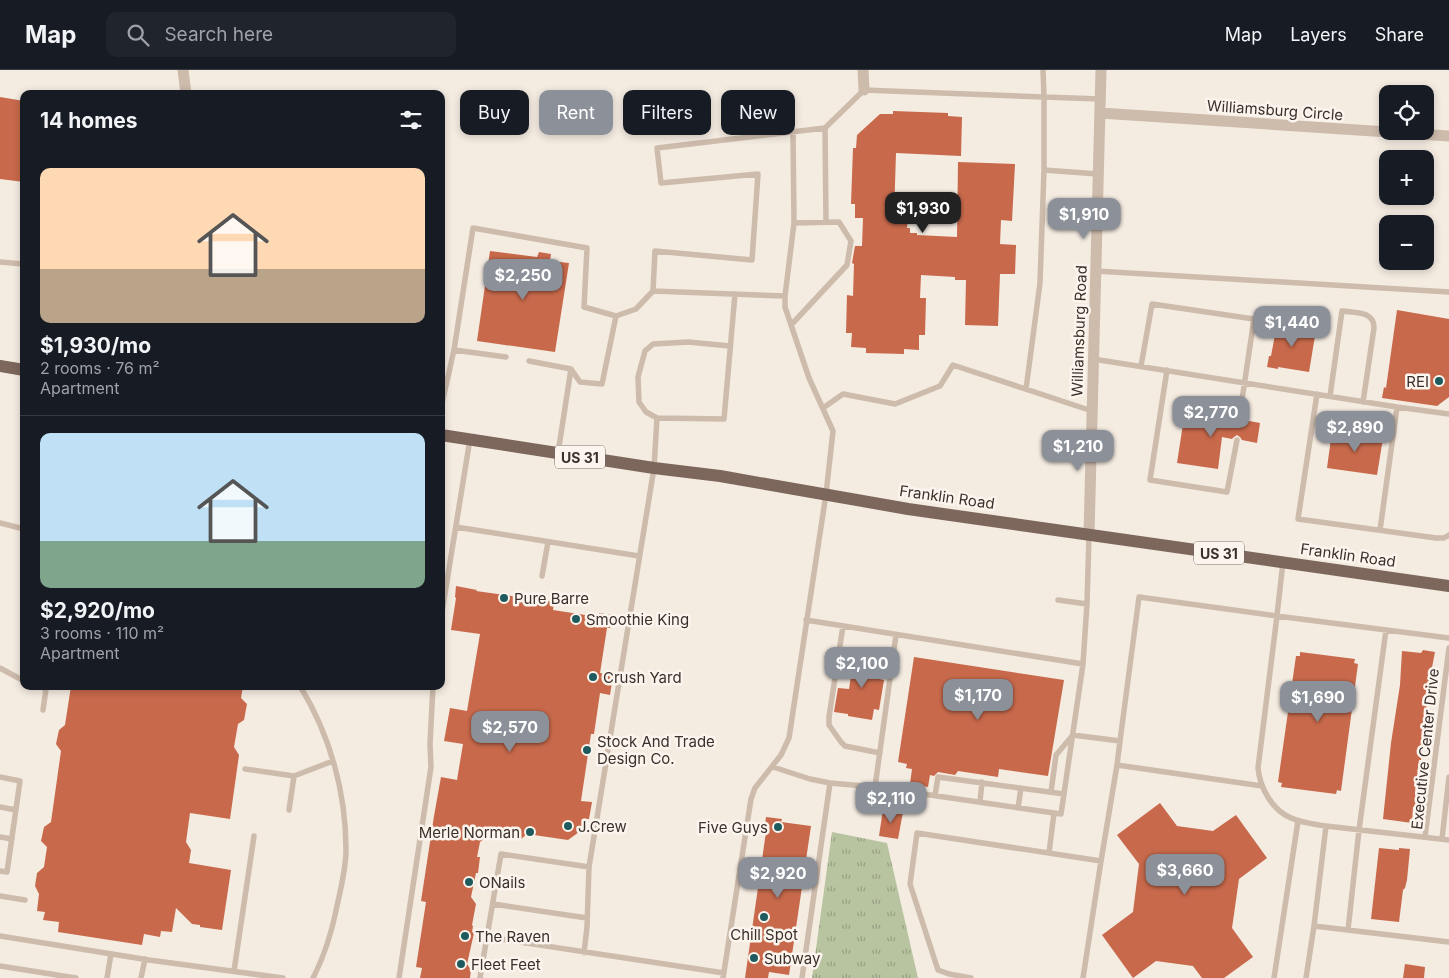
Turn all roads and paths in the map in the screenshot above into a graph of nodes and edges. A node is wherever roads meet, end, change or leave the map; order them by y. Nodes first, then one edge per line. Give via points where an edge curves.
1 (183, 70) edge
2 (863, 70) edge
3 (1043, 70) edge
4 (1101, 70) edge
5 (186, 90) edge
6 (864, 90) junction
7 (1044, 97) junction
8 (1100, 99) junction
9 (1100, 113) junction
10 (825, 128) junction
11 (795, 132) edge
12 (768, 135) edge
13 (794, 135) edge
14 (1449, 136) edge
15 (1044, 170) junction
16 (1098, 174) junction
17 (826, 222) junction
18 (794, 223) junction
19 (0, 262) edge
20 (20, 264) edge
21 (1096, 271) junction
22 (653, 291) junction
23 (1449, 292) edge
24 (735, 294) junction
25 (785, 296) junction
26 (616, 316) junction
27 (791, 324) junction
28 (730, 346) junction
29 (454, 350) junction
30 (506, 358) dead end
31 (1094, 359) junction
32 (529, 360) dead end
33 (0, 366) edge
34 (1141, 366) junction
35 (20, 369) edge
36 (571, 369) junction
37 (1167, 370) junction
38 (1244, 382) junction
39 (1026, 389) junction
40 (445, 390) edge
41 (1317, 394) junction
42 (1330, 396) junction
43 (1363, 402) junction
44 (1397, 407) junction
45 (823, 408) junction
46 (1092, 411) junction
47 (1449, 414) edge
48 (658, 418) junction
49 (1239, 420) dead end
50 (445, 436) edge
51 (470, 439) junction
52 (1237, 440) dead end
53 (558, 453) junction
54 (654, 468) junction
55 (826, 494) junction
56 (0, 523) edge
57 (456, 527) junction
58 (20, 528) edge
59 (1380, 530) junction
60 (1089, 534) junction
61 (1449, 535) edge
62 (548, 542) junction
63 (639, 556) junction
64 (1283, 562) junction
65 (542, 576) dead end
66 (1449, 586) edge
67 (445, 594) edge
68 (1058, 600) dead end
69 (1087, 604) junction
70 (1277, 616) junction
71 (806, 620) junction
72 (844, 626) junction
73 (1386, 630) junction
74 (896, 635) junction
75 (1449, 638) edge
76 (1449, 648) edge
77 (1083, 664) junction
78 (0, 668) edge
79 (20, 679) edge
80 (46, 690) edge
81 (302, 690) edge
82 (433, 690) edge
83 (43, 710) dead end
84 (1073, 735) junction
85 (1120, 741) junction
86 (880, 753) junction
87 (333, 761) junction
88 (1117, 765) junction
89 (772, 767) junction
90 (245, 769) dead end
91 (294, 776) junction
92 (0, 777) edge
93 (1449, 777) edge
94 (982, 782) junction
95 (830, 783) junction
96 (1262, 786) junction
97 (875, 787) junction
98 (1021, 788) junction
99 (1051, 792) junction
100 (1064, 794) junction
101 (935, 796) junction
102 (980, 802) junction
103 (0, 808) edge
104 (1018, 808) junction
105 (16, 810) junction
106 (289, 810) dead end
107 (1054, 813) junction
108 (1298, 821) junction
109 (1326, 826) junction
110 (1359, 830) junction
111 (254, 836) dead end
112 (1425, 837) junction
113 (0, 838) edge
114 (12, 839) junction
115 (1442, 839) junction
116 (1449, 840) edge
117 (1049, 853) junction
118 (1101, 861) junction
119 (590, 867) junction
120 (0, 871) edge
121 (0, 896) edge
122 (25, 900) dead end
123 (493, 904) junction
124 (587, 918) junction
125 (1314, 926) junction
126 (1348, 930) junction
127 (0, 936) edge
128 (487, 938) junction
129 (1449, 942) edge
130 (584, 953) junction
131 (111, 954) junction
132 (144, 959) junction
133 (0, 966) edge
134 (234, 971) junction
135 (724, 975) edge
136 (275, 977) edge
137 (76, 978) edge
138 (106, 978) edge
139 (142, 978) edge
140 (283, 978) edge
141 (313, 978) edge
142 (398, 978) edge
143 (480, 978) edge
144 (802, 978) edge
145 (972, 978) edge
146 (1083, 978) edge
147 (1274, 978) edge
148 (1306, 978) edge

1 - 5 street
2 - 6 street
3 - 7 lane
4 - 8 street, Williamsburg Road
6 - 7 lane
6 - 10 lane
7 - 8 lane
7 - 15 lane
8 - 9 street, Williamsburg Road
9 - 14 street, Williamsburg Circle
9 - 16 street, Williamsburg Road
10 - 11 lane
10 - 17 lane
12 - 22 lane via 657,148 660,184 758,174 752,260 655,251
13 - 18 lane
15 - 16 lane
15 - 39 lane via 1040,283
16 - 21 street, Williamsburg Road
17 - 18 lane
17 - 27 lane via 839,222 850,241 847,265
18 - 25 lane
19 - 20 lane
21 - 23 lane
21 - 31 street, Williamsburg Road
22 - 24 lane
22 - 26 lane via 636,309
24 - 25 lane
24 - 28 lane
25 - 27 lane
26 - 29 lane via 584,306 586,248 473,228
26 - 36 lane via 602,384 580,382
27 - 45 lane
28 - 48 lane via 724,419
28 - 48 lane via 688,342 653,344 645,352 638,377 639,402 646,412
29 - 30 lane
29 - 40 lane
31 - 34 lane
31 - 46 street, Williamsburg Road
32 - 36 lane
33 - 35 main road
34 - 37 lane
34 - 38 lane via 1152,304 1254,319
36 - 53 lane
37 - 38 lane
37 - 52 lane via 1150,480 1226,492
38 - 41 lane
38 - 49 lane
39 - 45 lane via 953,365 940,386 896,404 843,394
39 - 46 lane
41 - 42 lane
41 - 59 lane via 1298,519
42 - 43 lane
42 - 43 lane via 1342,312 1364,314 1374,322 1374,328
43 - 44 lane
44 - 47 lane
44 - 59 lane
45 - 55 lane via 833,431
46 - 60 street, Williamsburg Road
48 - 54 lane
50 - 51 main road, Franklin Road / US 31
51 - 53 main road, Franklin Road / US 31
51 - 57 lane
53 - 54 main road, Franklin Road / US 31
54 - 55 main road, Franklin Road / US 31
54 - 63 lane
55 - 60 main road, Franklin Road / US 31
55 - 71 lane
56 - 58 lane
57 - 62 lane
57 - 67 lane
59 - 61 lane via 1440,538
60 - 64 main road, Franklin Road / US 31
60 - 69 lane
62 - 63 lane
62 - 65 lane
63 - 119 lane
64 - 66 main road, Franklin Road / US 31
64 - 70 lane
68 - 69 lane
69 - 77 lane
70 - 73 lane
70 - 85 lane via 1139,597
70 - 96 lane via 1258,768
71 - 72 lane
71 - 89 lane via 789,738
72 - 74 lane
72 - 86 lane via 829,725 845,746
73 - 75 lane
73 - 110 lane
74 - 77 lane
74 - 86 lane
76 - 112 lane, Executive Center Drive
77 - 84 lane
78 - 79 lane
80 - 83 lane
81 - 87 lane via 321,726
82 - 142 lane via 430,767
84 - 85 lane
84 - 99 lane via 1056,755
84 - 100 lane
85 - 88 lane
86 - 97 lane
87 - 91 lane
87 - 141 lane via 342,800 346,850 332,932
88 - 96 lane
88 - 118 lane
89 - 95 lane
89 - 135 lane via 755,788 751,799
90 - 91 lane
91 - 106 lane
92 - 105 lane via 20,780
93 - 115 lane, Executive Center Drive
94 - 98 lane
94 - 101 lane via 938,777
94 - 102 lane
95 - 97 lane
95 - 144 lane
96 - 108 lane via 1279,810
97 - 101 lane
98 - 99 lane
98 - 104 lane
99 - 100 lane
100 - 107 lane via 1061,814
101 - 102 lane
102 - 104 lane
103 - 105 lane
104 - 107 lane
105 - 114 lane
107 - 117 lane
108 - 109 lane
108 - 147 lane
109 - 110 lane
109 - 125 lane
110 - 112 lane
110 - 126 lane
111 - 134 lane
112 - 115 lane, Executive Center Drive
113 - 114 lane
114 - 120 lane via 7,872
115 - 116 lane
117 - 118 lane
117 - 145 lane via 917,833 910,884 938,970
118 - 146 lane
119 - 123 lane via 501,854
119 - 124 lane
121 - 122 lane
123 - 124 lane
123 - 128 lane
124 - 130 lane
125 - 126 lane
125 - 148 lane
126 - 129 lane
127 - 131 lane
128 - 130 lane
128 - 143 lane
130 - 135 lane
131 - 132 lane
131 - 138 lane
132 - 134 lane
132 - 139 lane
133 - 137 lane
134 - 136 lane
136 - 140 lane

